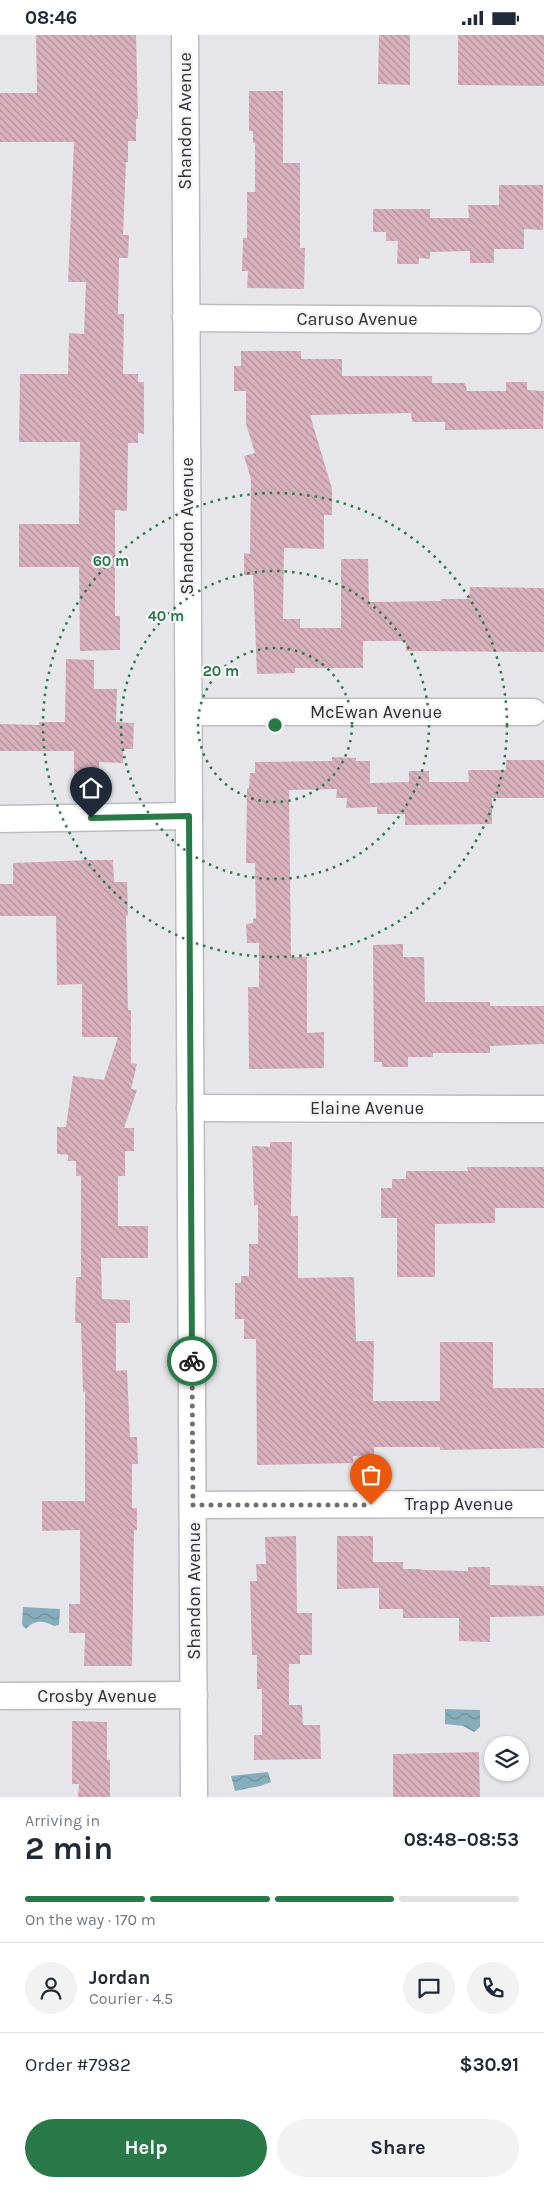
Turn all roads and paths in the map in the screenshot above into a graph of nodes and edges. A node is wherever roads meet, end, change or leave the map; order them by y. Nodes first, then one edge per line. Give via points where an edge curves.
1 (184, 35) edge
2 (186, 318) junction
3 (528, 320) dead end
4 (188, 712) junction
5 (533, 712) dead end
6 (189, 816) junction
7 (0, 819) edge
8 (190, 1108) junction
9 (544, 1109) edge
10 (544, 1504) edge
11 (193, 1505) junction
12 (194, 1695) junction
13 (0, 1696) edge
14 (194, 1797) edge

1 - 2 street, Shandon Avenue
2 - 3 street, Caruso Avenue
2 - 4 street, Shandon Avenue
4 - 5 street, McEwan Avenue
4 - 6 street, Shandon Avenue
6 - 7 street
6 - 8 street, Shandon Avenue
8 - 9 street, Elaine Avenue
8 - 11 street, Shandon Avenue
10 - 11 street, Trapp Avenue
11 - 12 street, Shandon Avenue
12 - 13 street, Crosby Avenue
12 - 14 street, Shandon Avenue

